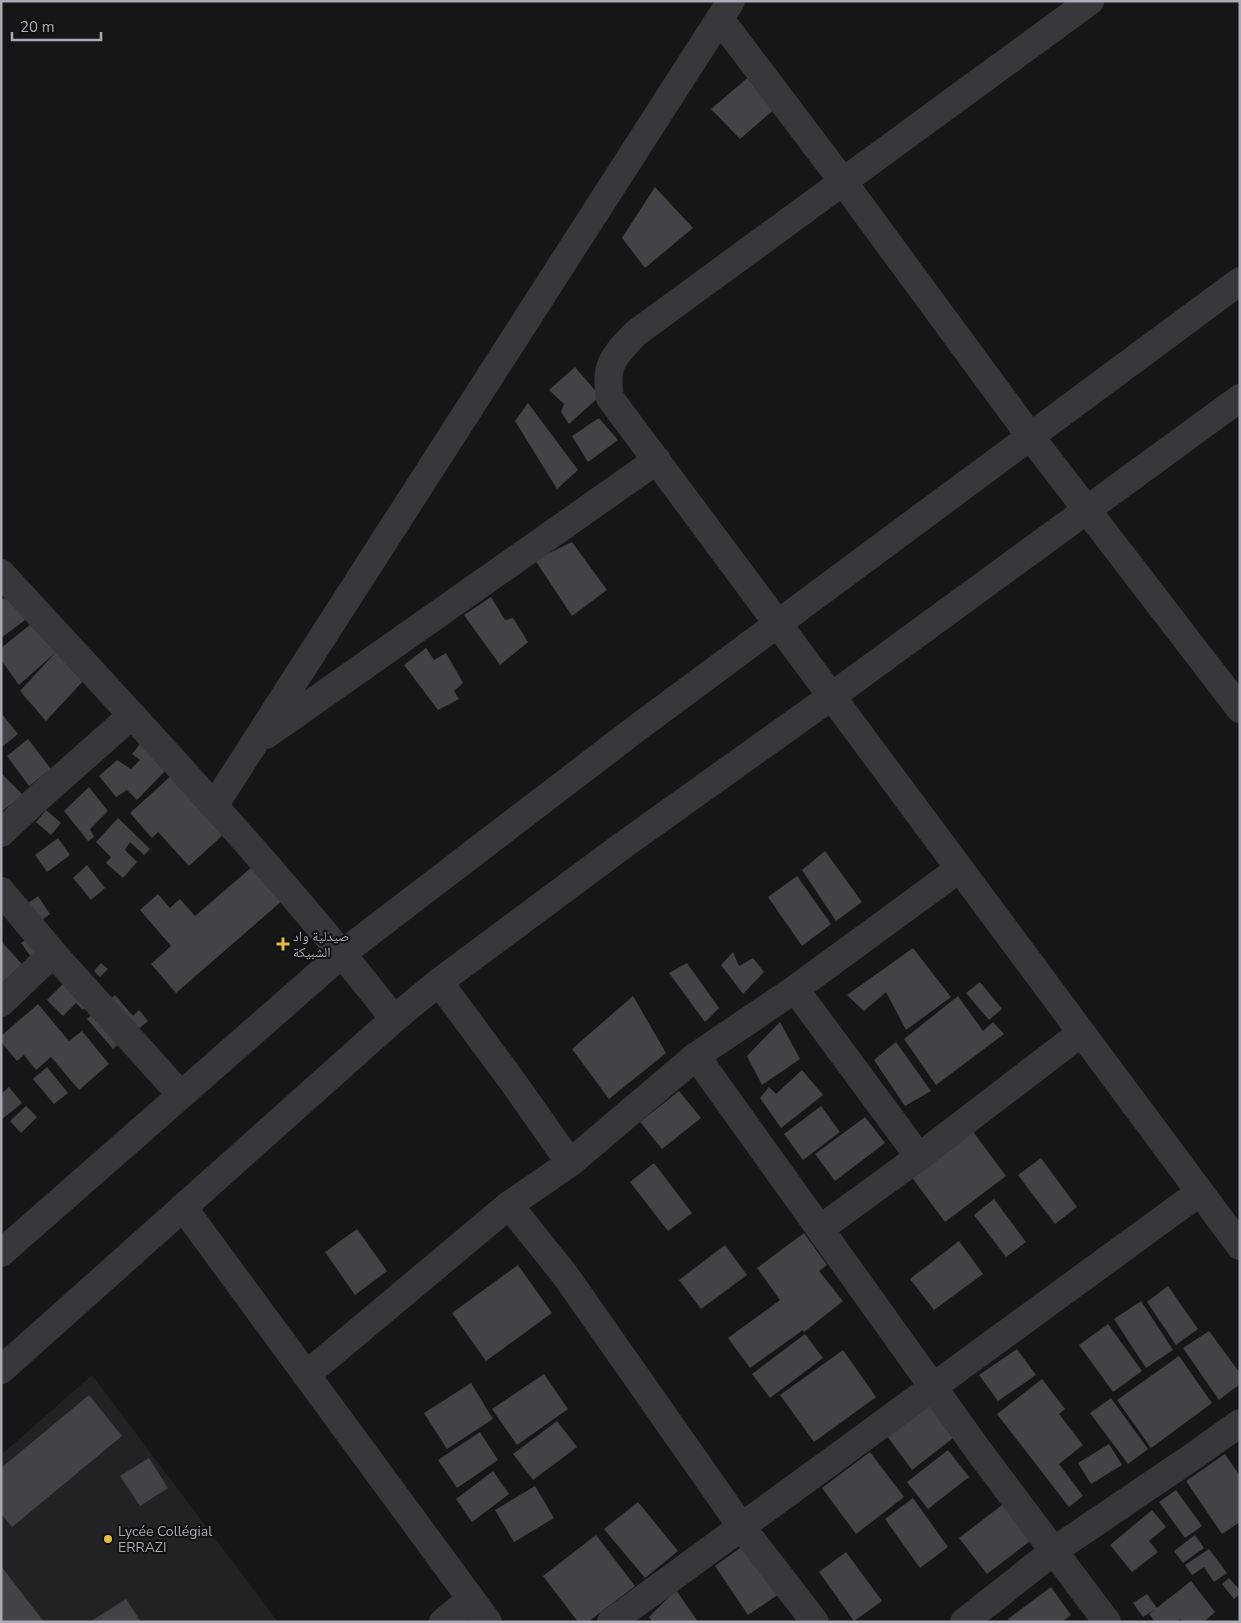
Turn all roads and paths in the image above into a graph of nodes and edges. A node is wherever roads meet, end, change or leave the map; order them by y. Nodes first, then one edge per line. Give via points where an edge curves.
1 (1090, 1) edge
2 (726, 10) edge
3 (844, 182) junction
4 (1240, 281) edge
5 (1240, 398) edge
6 (1030, 436) junction
7 (657, 460) junction
8 (1088, 510) junction
9 (1, 573) edge
10 (778, 623) junction
11 (832, 696) junction
12 (1240, 709) edge
13 (132, 715) junction
14 (254, 744) junction
15 (214, 806) junction
16 (1, 833) edge
17 (960, 868) junction
18 (1, 891) edge
19 (53, 952) junction
20 (343, 953) junction
21 (438, 982) junction
22 (795, 989) junction
23 (1, 1003) edge
24 (394, 1019) junction
25 (1082, 1033) junction
26 (696, 1056) junction
27 (181, 1095) junction
28 (919, 1157) junction
29 (570, 1163) junction
30 (1200, 1192) junction
31 (509, 1205) junction
32 (183, 1207) junction
33 (821, 1228) junction
34 (1240, 1246) edge
35 (1, 1253) edge
36 (1, 1370) edge
37 (306, 1375) junction
38 (934, 1387) junction
39 (1240, 1423) edge
40 (741, 1526) junction
41 (1054, 1550) junction
42 (471, 1599) junction
43 (443, 1622) edge
44 (488, 1622) edge
45 (611, 1622) edge
46 (815, 1622) edge
47 (964, 1622) edge
48 (1107, 1622) edge

1 - 3 street
2 - 3 street
2 - 14 street
3 - 6 street
3 - 7 street via 636,333 617,353 608,381 610,398
4 - 6 street
5 - 8 street
6 - 8 street
6 - 10 street
7 - 10 street
7 - 14 street
8 - 11 street
8 - 12 street
9 - 13 street
10 - 11 street
10 - 20 street
11 - 17 street
11 - 21 street
13 - 15 street
13 - 16 street
14 - 15 street
15 - 20 street
17 - 22 street
17 - 25 street
18 - 19 street
19 - 23 street
19 - 27 street
20 - 24 street
20 - 27 street
21 - 24 street
21 - 29 street
22 - 26 street
22 - 28 street
24 - 32 street
25 - 28 street
25 - 30 street
26 - 29 street
26 - 33 street
27 - 35 street
28 - 33 street
29 - 31 street
30 - 34 street
30 - 38 street
31 - 37 street
31 - 40 street via 565,1275
32 - 36 street
32 - 37 street
33 - 38 street
37 - 42 street
38 - 40 street
38 - 41 street
39 - 41 street
40 - 45 street
40 - 46 street
41 - 47 street
41 - 48 street
42 - 43 street
42 - 44 street

